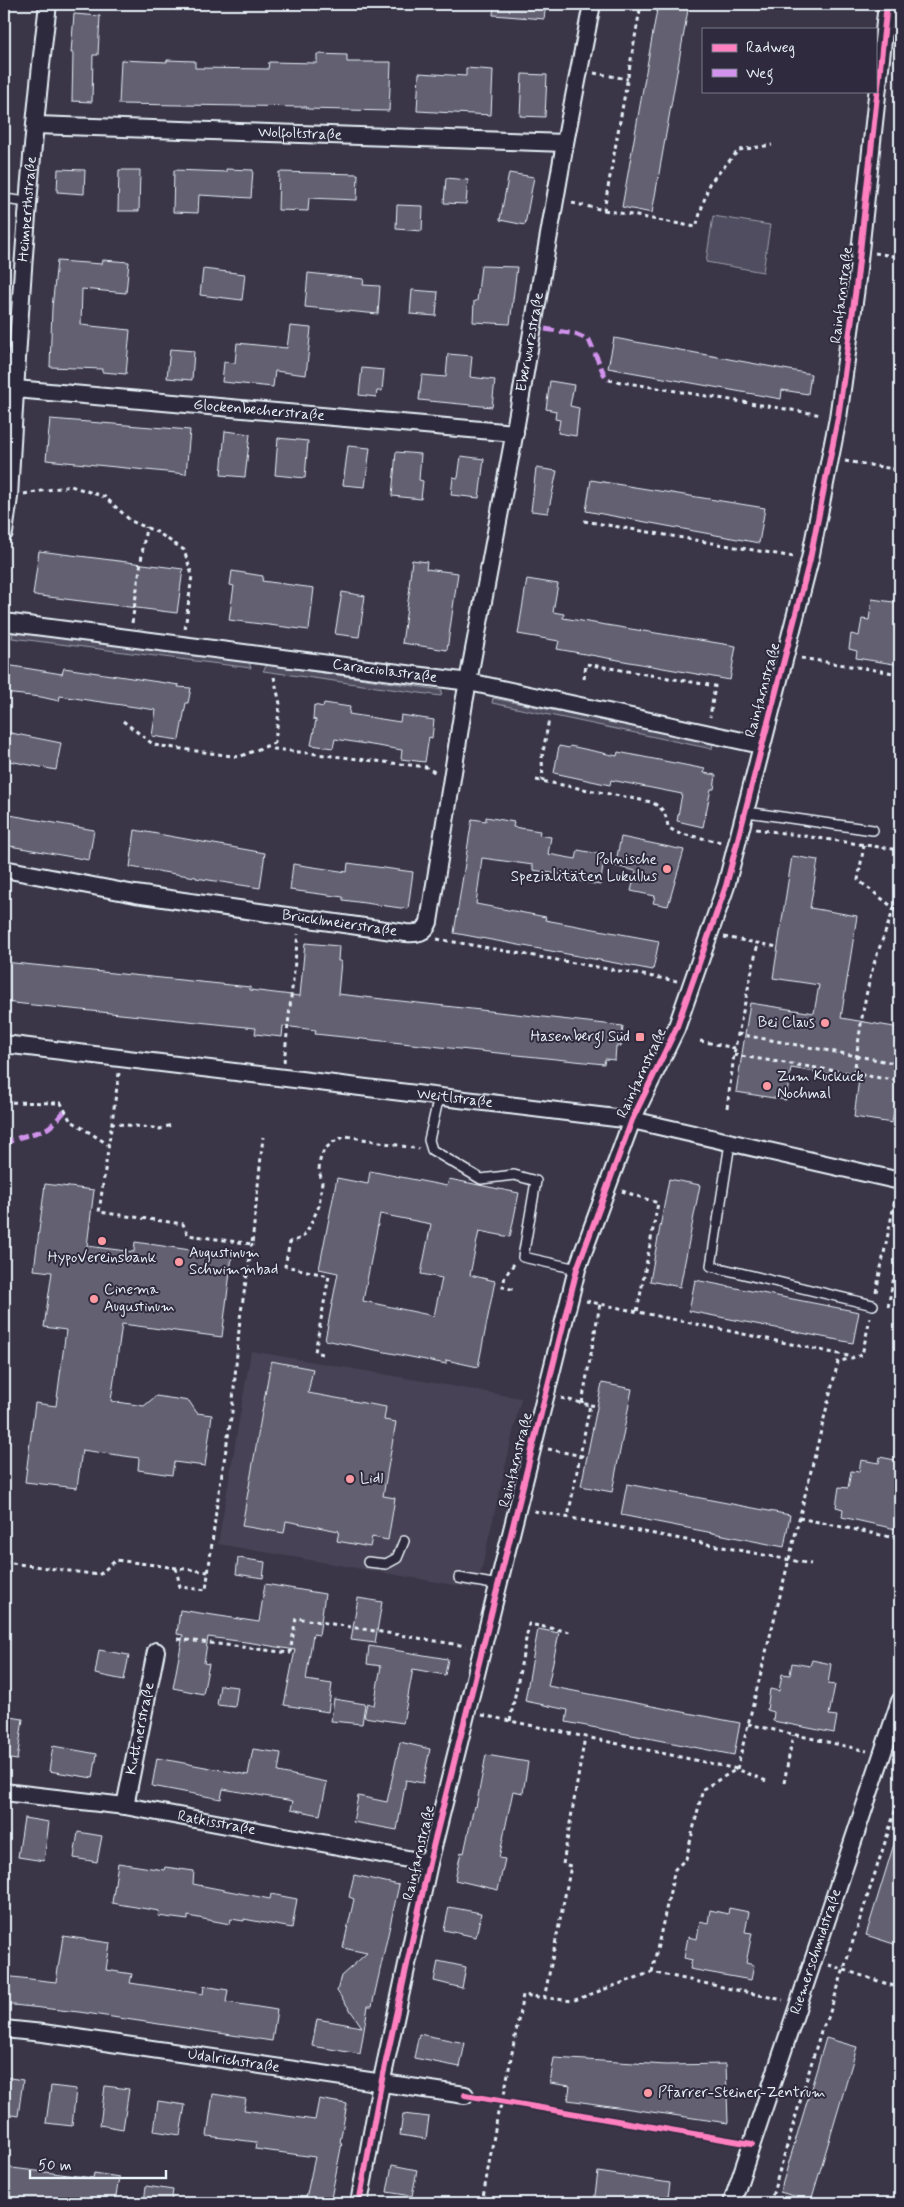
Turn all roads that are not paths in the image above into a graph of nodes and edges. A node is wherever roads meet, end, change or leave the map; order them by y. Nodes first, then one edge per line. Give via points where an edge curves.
1 (48, 4) edge
2 (592, 4) edge
3 (887, 4) edge
4 (35, 125) junction
5 (564, 143) junction
6 (4, 199) edge
7 (28, 202) junction
8 (9, 389) edge
9 (514, 434) junction
10 (4, 533) edge
11 (4, 622) edge
12 (469, 682) junction
13 (761, 745) junction
14 (745, 819) junction
15 (873, 830) dead end
16 (4, 869) edge
17 (4, 1044) edge
18 (439, 1096) junction
19 (632, 1120) junction
20 (730, 1142) junction
21 (900, 1181) edge
22 (576, 1269) junction
23 (873, 1306) road end
24 (404, 1541) dead end
25 (368, 1562) dead end
26 (459, 1578) dead end
27 (498, 1585) junction
28 (156, 1651) dead end
29 (900, 1701) edge
30 (4, 1792) edge
31 (125, 1806) junction
32 (429, 1863) junction
33 (4, 2029) edge
34 (381, 2084) junction
35 (465, 2095) dead end
36 (360, 2203) edge
37 (732, 2203) edge

1 - 4 street, Heimperthstraße
2 - 5 street, Eberwurzstraße
3 - 13 street, Rainfarnstraße via 838,418 810,559
4 - 5 street, Wolfoltstraße
4 - 7 street, Heimperthstraße
5 - 9 street, Eberwurzstraße
6 - 7 lane
7 - 8 street, Heimperthstraße
8 - 9 street, Glockenbecherstraße
8 - 10 street, Heimperthstraße via 9,497
9 - 12 street, Eberwurzstraße
11 - 12 street, Caracciolastraße
12 - 13 street, Caracciolastraße
12 - 16 street, Brücklmeierstraße via 429,922 422,932 406,934 135,894
13 - 14 street, Rainfarnstraße
14 - 15 lane
14 - 19 street, Rainfarnstraße via 710,934 676,1029
17 - 18 street, Weitlstraße
18 - 19 street, Weitlstraße
18 - 22 lane via 429,1140 432,1150 481,1179 514,1175 536,1181 523,1257
19 - 20 street, Weitlstraße
19 - 22 street, Rainfarnstraße
20 - 21 street, Weitlstraße
20 - 23 lane via 711,1266
22 - 27 street, Rainfarnstraße
24 - 25 lane via 397,1558 386,1564
26 - 27 lane
27 - 32 street, Rainfarnstraße
28 - 31 street, Kuttnerstraße
29 - 37 street, Riemerschmidstraße
30 - 31 street, Ratkisstraße
31 - 32 street, Ratkisstraße
32 - 34 street, Rainfarnstraße
33 - 34 street, Udalrichstraße
34 - 35 street, Udalrichstraße
34 - 36 street, Rainfarnstraße

